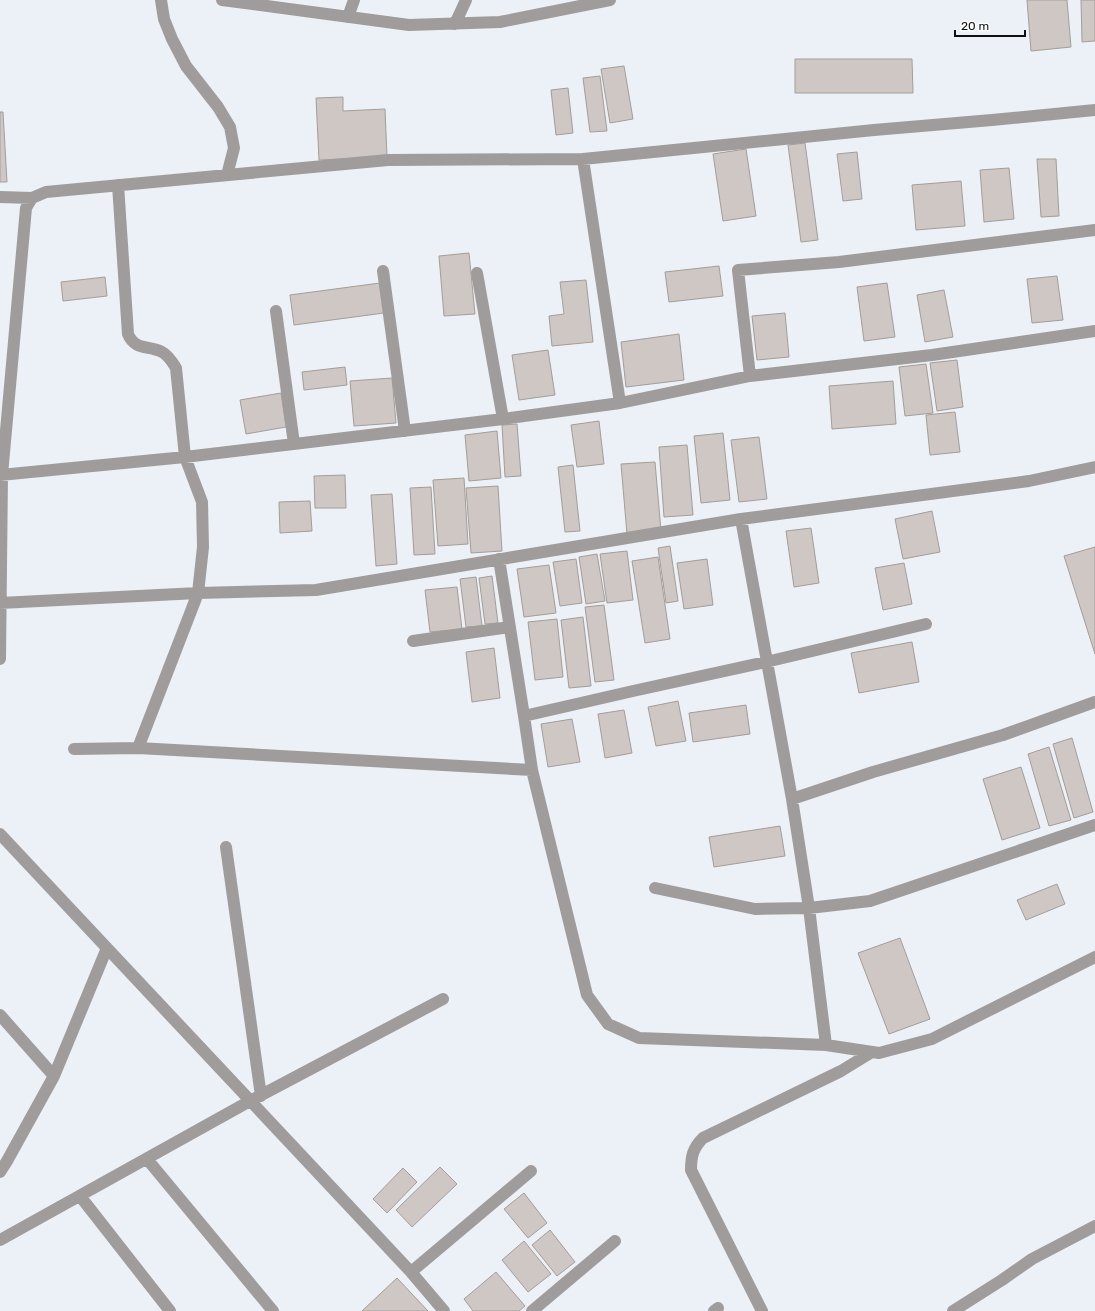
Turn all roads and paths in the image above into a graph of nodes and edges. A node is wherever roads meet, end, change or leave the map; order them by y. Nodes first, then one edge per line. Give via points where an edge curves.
1 (161, 0) edge
2 (222, 0) edge
3 (354, 0) edge
4 (466, 0) edge
5 (610, 0) edge
6 (348, 17) junction
7 (456, 24) junction
8 (1095, 110) edge
9 (583, 159) junction
10 (227, 175) junction
11 (118, 185) junction
12 (0, 197) edge
13 (32, 198) junction
14 (1095, 230) edge
15 (383, 271) dead end
16 (477, 273) dead end
17 (276, 311) dead end
18 (1095, 331) edge
19 (750, 376) junction
20 (620, 404) junction
21 (503, 419) junction
22 (405, 431) junction
23 (294, 444) junction
24 (185, 457) junction
25 (1095, 467) edge
26 (1, 475) edge
27 (741, 519) junction
28 (499, 559) junction
29 (198, 593) junction
30 (0, 602) edge
31 (926, 624) dead end
32 (510, 627) junction
33 (413, 641) dead end
34 (0, 659) edge
35 (766, 662) junction
36 (1095, 702) edge
37 (524, 716) junction
38 (138, 748) junction
39 (74, 749) dead end
40 (532, 770) junction
41 (792, 799) junction
42 (1095, 825) edge
43 (0, 834) edge
44 (226, 847) dead end
45 (655, 888) dead end
46 (808, 908) junction
47 (107, 948) junction
48 (1095, 956) edge
49 (443, 998) dead end
50 (0, 1016) edge
51 (826, 1045) junction
52 (872, 1052) junction
53 (54, 1076) junction
54 (256, 1098) junction
55 (146, 1159) junction
56 (0, 1172) edge
57 (531, 1172) dead end
58 (80, 1196) junction
59 (1095, 1226) edge
60 (0, 1240) edge
61 (615, 1241) dead end
62 (411, 1272) junction
63 (170, 1311) edge
64 (273, 1311) edge
65 (444, 1311) edge
66 (532, 1311) edge
67 (762, 1311) edge
68 (953, 1311) edge

1 - 10 street via 164,19 186,66 218,106 230,127 234,148
2 - 6 street
3 - 6 street
4 - 7 street
5 - 7 street via 500,22
6 - 7 street via 409,25
8 - 9 street
9 - 10 street via 388,160
9 - 20 street
10 - 11 street
11 - 13 street via 46,192
11 - 24 street via 128,334 131,341 138,345 162,352 176,368
12 - 13 street
13 - 26 street via 26,208
14 - 19 street via 840,262 738,270
15 - 22 street
16 - 21 street
17 - 23 street
18 - 19 street via 932,355
19 - 20 street
20 - 21 street
21 - 22 street
22 - 23 street
23 - 24 street
24 - 26 street
24 - 29 street via 202,502 203,547
25 - 27 street via 1029,481
26 - 30 street
27 - 28 street
27 - 35 street
28 - 29 street via 316,590
28 - 32 street
29 - 30 street
29 - 38 street
30 - 34 street
31 - 35 street
32 - 33 street
32 - 37 street
35 - 37 street
35 - 41 street
36 - 41 street via 1003,735 873,772
37 - 40 street
38 - 39 street
38 - 40 street
40 - 51 street via 587,996 608,1024 639,1038
41 - 46 street
42 - 46 street via 870,901
43 - 47 street
44 - 54 street
45 - 46 street via 755,909
46 - 51 street
47 - 53 street
47 - 54 street
48 - 52 street via 932,1039
49 - 54 street
50 - 53 street
51 - 52 street
52 - 67 street via 841,1071 703,1138 697,1144 691,1158 691,1170
53 - 56 street
54 - 55 street
54 - 62 street
55 - 58 street
55 - 64 street
57 - 62 street
58 - 60 street
58 - 63 street
59 - 68 street via 1032,1259
61 - 66 street
62 - 65 street

